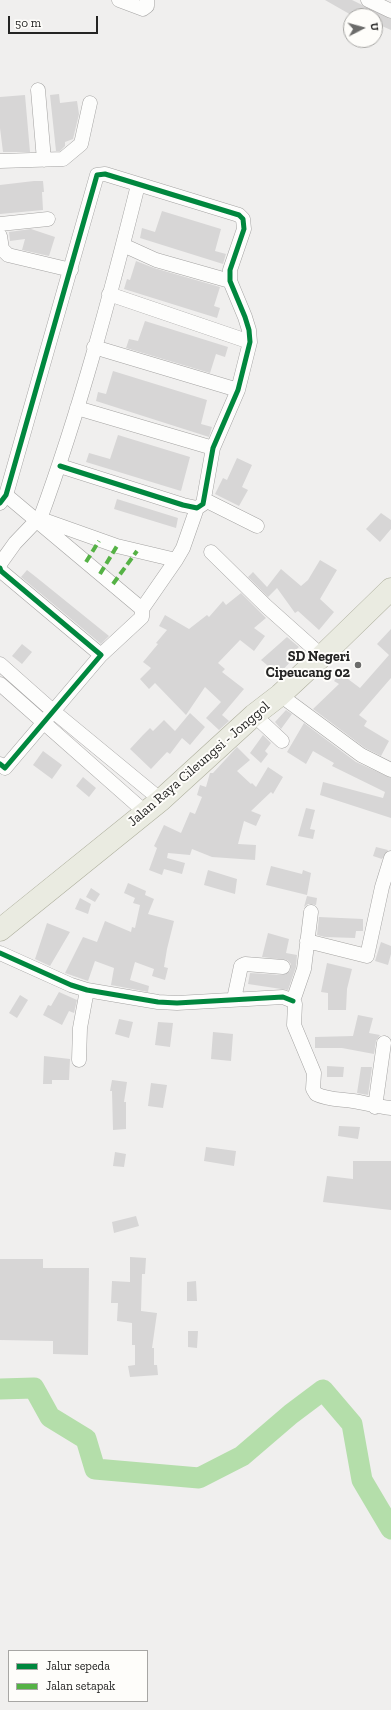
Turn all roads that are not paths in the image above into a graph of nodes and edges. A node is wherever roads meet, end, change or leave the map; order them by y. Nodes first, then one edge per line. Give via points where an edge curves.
1 (119, 0) edge
2 (147, 0) edge
3 (368, 0) edge
4 (391, 12) edge
5 (38, 90) dead end
6 (90, 103) dead end
7 (44, 160) junction
8 (0, 161) edge
9 (138, 185) junction
10 (48, 219) dead end
11 (0, 224) edge
12 (0, 236) edge
13 (123, 245) junction
14 (71, 270) junction
15 (230, 281) junction
16 (109, 294) junction
17 (250, 342) junction
18 (94, 347) junction
19 (238, 390) junction
20 (77, 408) junction
21 (213, 448) junction
22 (60, 466) junction
23 (3, 499) edge
24 (201, 504) junction
25 (39, 520) junction
26 (257, 526) dead end
27 (211, 552) dead end
28 (176, 560) junction
29 (0, 564) edge
30 (0, 568) edge
31 (391, 589) edge
32 (142, 609) junction
33 (101, 655) junction
34 (322, 656) junction
35 (0, 664) edge
36 (0, 684) edge
37 (280, 695) junction
38 (54, 711) junction
39 (254, 715) junction
40 (44, 723) junction
41 (282, 741) dead end
42 (2, 769) edge
43 (391, 770) edge
44 (153, 806) junction
45 (391, 858) edge
46 (310, 912) dead end
47 (0, 930) edge
48 (307, 941) junction
49 (0, 953) edge
50 (283, 967) dead end
51 (87, 990) junction
52 (234, 999) junction
53 (293, 1001) junction
54 (384, 1043) dead end
55 (79, 1060) dead end
56 (375, 1107) junction
57 (391, 1108) edge

1 - 2 street via 143,9 147,6
3 - 4 street
5 - 7 street
6 - 7 street via 80,144 62,159
7 - 8 street
9 - 13 street
9 - 14 street via 105,174 97,175
9 - 15 street via 234,212 243,219 244,229 230,270
10 - 11 street
12 - 14 street via 2,249 8,255
13 - 15 street via 156,260
13 - 16 street
14 - 23 street
15 - 17 street via 245,317
16 - 17 street
16 - 18 street
17 - 19 street
18 - 19 street
18 - 20 street
19 - 21 street
20 - 21 street
20 - 22 street
21 - 24 street
22 - 24 street via 183,505
22 - 25 street
23 - 25 street
24 - 26 street
24 - 28 street
25 - 28 street via 117,546
25 - 29 street via 14,544
25 - 32 street
27 - 34 street
28 - 32 street
30 - 33 street
31 - 34 main road, Jalan Raya Cileungsi - Jonggol
32 - 33 street via 142,617
33 - 38 street
34 - 37 main road, Jalan Raya Cileungsi - Jonggol
35 - 38 street
36 - 40 street
37 - 39 main road, Jalan Raya Cileungsi - Jonggol
37 - 43 street via 361,755
38 - 40 street
38 - 44 street
39 - 41 street
39 - 44 main road, Jalan Raya Cileungsi - Jonggol
40 - 42 street
40 - 44 street
44 - 47 main road, Jalan Raya Cileungsi - Jonggol
45 - 48 street via 366,956
46 - 48 street
48 - 53 street via 304,969
49 - 51 street
50 - 52 street via 241,966
51 - 52 street via 158,1002
51 - 55 street via 80,1028
52 - 53 street via 283,997
53 - 56 street via 294,1025 314,1073 313,1089 316,1094 326,1099 341,1099
54 - 56 street
56 - 57 street

